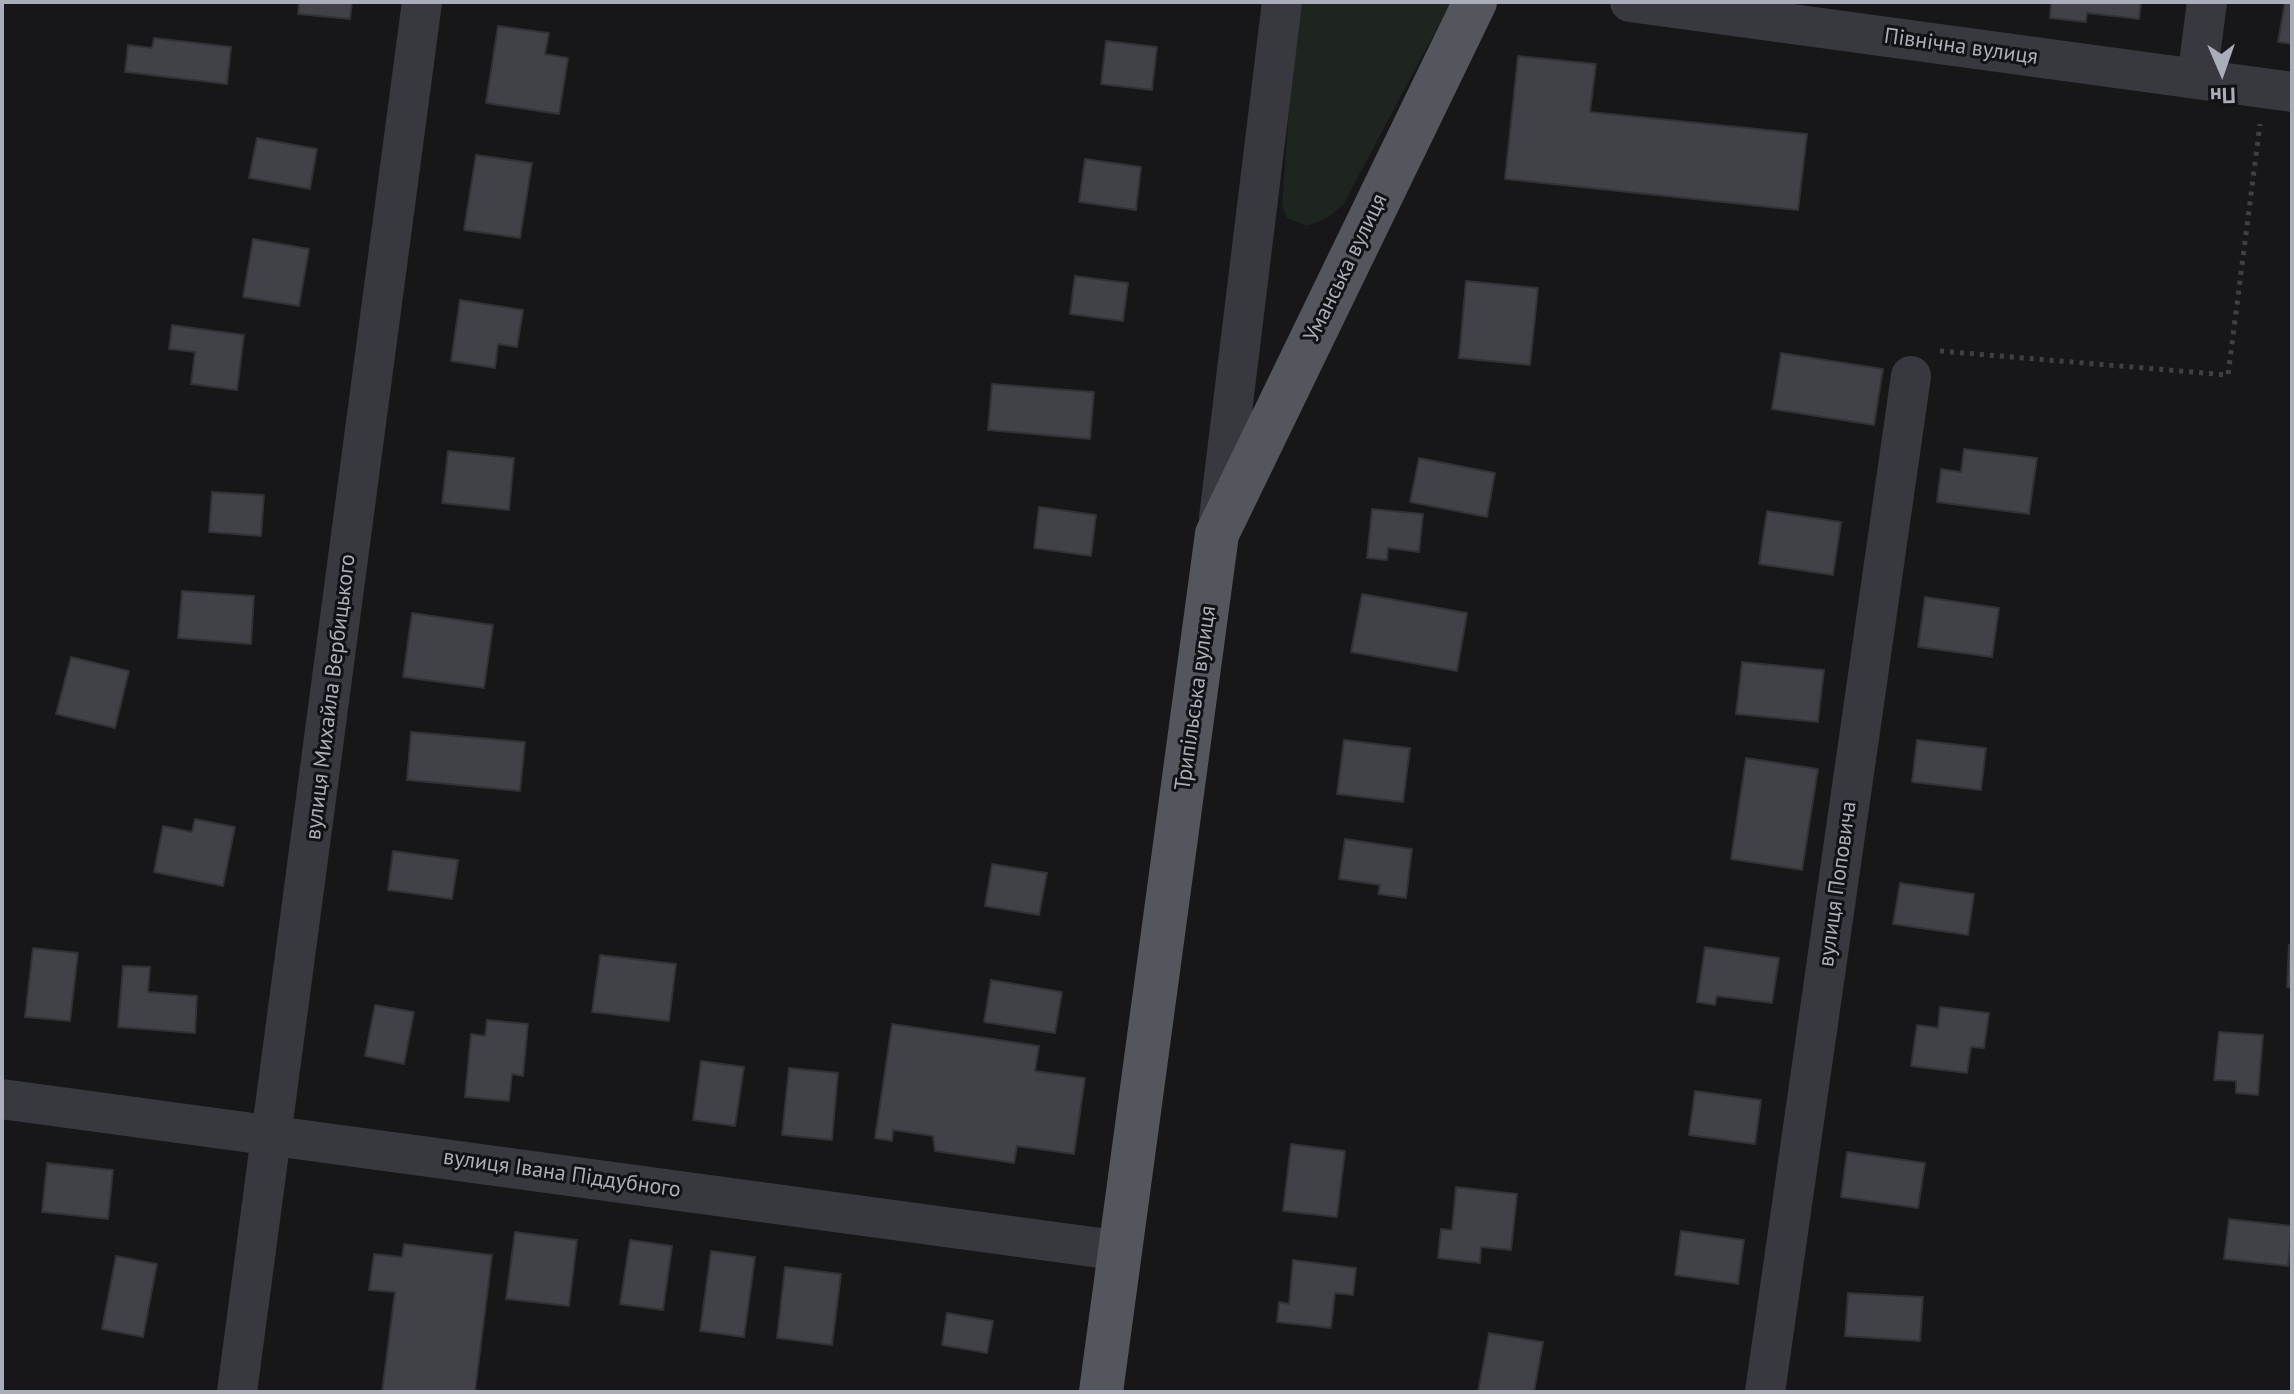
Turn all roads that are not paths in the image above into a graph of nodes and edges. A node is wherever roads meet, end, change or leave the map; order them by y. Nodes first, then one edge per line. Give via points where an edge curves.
1 (422, 2) edge
2 (1282, 2) edge
3 (1475, 2) edge
4 (1630, 2) edge
5 (2207, 2) edge
6 (2197, 79) junction
7 (2278, 90) edge
8 (1911, 376) road end
9 (1217, 534) junction
10 (2, 1099) edge
11 (273, 1134) junction
12 (1122, 1251) junction
13 (237, 1392) edge
14 (1101, 1392) edge
15 (1765, 1392) edge

1 - 11 street, вулиця Михайла Вербицького
2 - 9 street, Трипільська вулиця
3 - 9 main road, Уманська вулиця
4 - 6 street, Північна вулиця
5 - 6 street
6 - 7 street, Північна вулиця
8 - 15 street, вулиця Поповича
9 - 12 main road, Трипільська вулиця
10 - 11 street, вулиця Івана Піддубного
11 - 12 street, вулиця Івана Піддубного
11 - 13 street, вулиця Михайла Вербицького
12 - 14 main road, Трипільська вулиця

